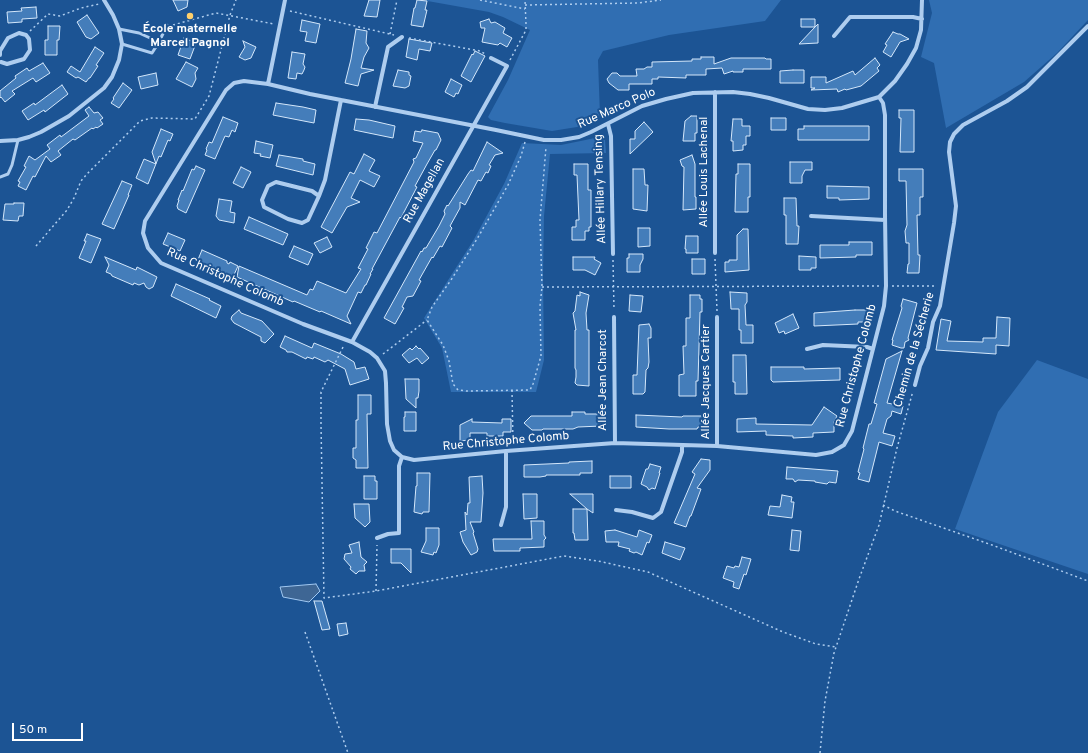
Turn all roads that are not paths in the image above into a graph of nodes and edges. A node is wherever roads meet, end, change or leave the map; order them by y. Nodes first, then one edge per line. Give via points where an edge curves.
1 (104, 0) edge
2 (285, 0) edge
3 (922, 0) edge
4 (922, 19) junction
5 (167, 25) road end
6 (1088, 26) edge
7 (119, 29) junction
8 (834, 36) dead end
9 (402, 37) road end
10 (159, 42) junction
11 (122, 44) junction
12 (492, 58) road end
13 (0, 59) edge
14 (268, 84) junction
15 (715, 92) junction
16 (879, 97) junction
17 (341, 100) junction
18 (375, 107) junction
19 (608, 124) junction
20 (474, 126) junction
21 (18, 140) junction
22 (0, 141) edge
23 (0, 177) edge
24 (319, 196) junction
25 (811, 216) dead end
26 (885, 220) junction
27 (715, 253) road end
28 (613, 254) road end
29 (614, 317) road end
30 (717, 317) road end
31 (352, 342) junction
32 (807, 349) dead end
33 (873, 349) junction
34 (915, 385) road end
35 (615, 444) junction
36 (682, 445) junction
37 (717, 446) junction
38 (506, 451) junction
39 (402, 457) junction
40 (616, 510) dead end
41 (501, 525) dead end
42 (377, 538) road end

1 - 7 street
2 - 14 street
3 - 4 street, Rue Marco Polo
4 - 8 street via 850,17
4 - 16 street, Rue Marco Polo via 916,48 895,81
5 - 10 lane
6 - 34 street, Chemin de la Sécherie via 1028,88 970,120 954,134 950,142 956,206 954,223 940,306
7 - 10 lane via 139,33
7 - 11 street
9 - 18 street via 388,47
10 - 11 lane via 152,53
11 - 21 street via 116,69 104,88 69,116 41,132
12 - 20 street, Rue Magellan via 507,66
13 - 13 street via 8,64 24,59 30,50 26,35 19,34 8,38 0,51
14 - 17 street, Rue Marco Polo
14 - 31 street, Rue Christophe Colomb via 244,81 234,83 226,90 154,204 145,222 143,233 148,248 161,263 303,324
15 - 16 street, Rue Marco Polo via 750,94 808,110 842,108
15 - 19 street, Rue Marco Polo via 693,93 642,106
15 - 27 street, Allée Louis Lachenal
16 - 26 street, Rue Christophe Colomb via 885,115
17 - 18 street, Rue Marco Polo
17 - 24 street via 325,180
18 - 20 street, Rue Marco Polo
19 - 20 street, Rue Marco Polo via 579,136 560,140 544,140
19 - 28 street, Allée Hillary Tensing via 611,136
20 - 31 street, Rue Magellan
21 - 22 street
21 - 23 lane via 8,174
24 - 24 street via 308,220 302,223 264,207 262,200 268,186 276,182 312,191
25 - 26 street
26 - 33 street, Rue Christophe Colomb via 886,286 884,306
29 - 35 street, Allée Jean Charcot
30 - 37 street, Allée Jacques Cartier
31 - 39 street, Rue Christophe Colomb via 370,352 385,372 388,433 394,450
32 - 33 street via 823,345 867,346
33 - 37 street, Rue Christophe Colomb via 852,431 844,445 832,452 816,455
35 - 36 street, Rue Christophe Colomb
35 - 38 street, Rue Christophe Colomb
36 - 37 street, Rue Christophe Colomb
36 - 40 street via 682,452 661,512 653,518
38 - 39 street, Rue Christophe Colomb via 431,460
38 - 41 street via 506,508
39 - 42 street via 399,466 399,533

